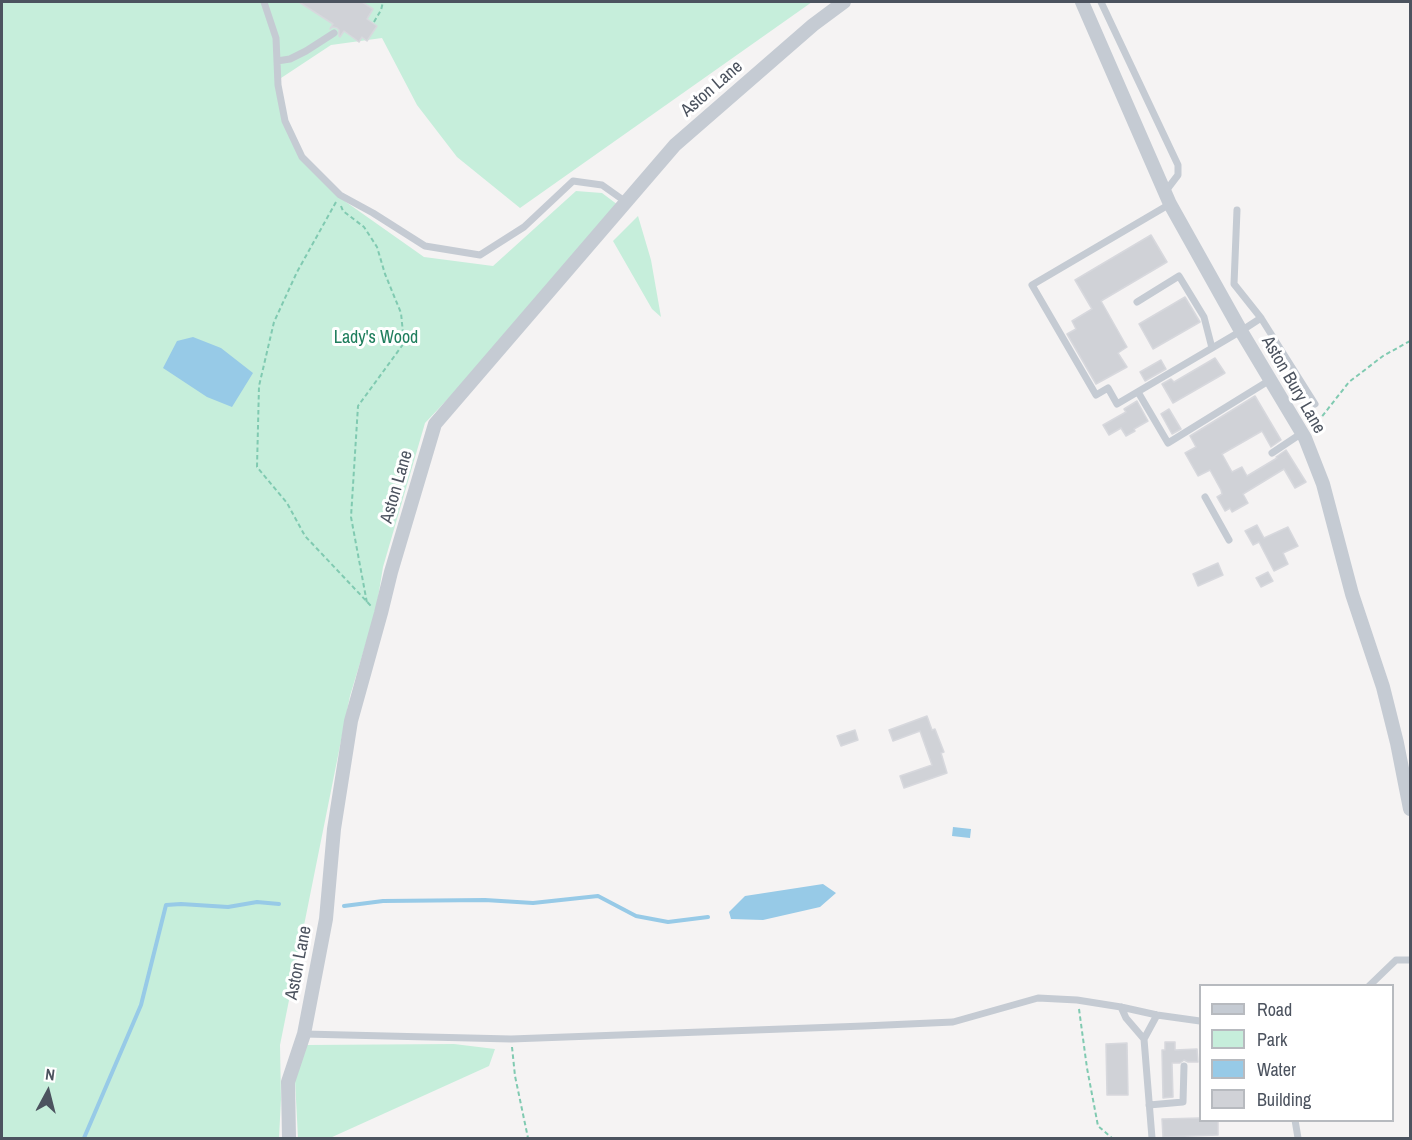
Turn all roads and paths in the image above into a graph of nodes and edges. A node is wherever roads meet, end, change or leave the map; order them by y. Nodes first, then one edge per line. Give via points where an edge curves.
1 (264, 2) edge
2 (383, 2) edge
3 (844, 2) edge
4 (1082, 2) edge
5 (1101, 2) edge
6 (374, 22) dead end
7 (334, 33) dead end
8 (277, 61) junction
9 (340, 195) junction
10 (1167, 198) junction
11 (626, 202) junction
12 (1237, 210) dead end
13 (342, 212) dead end
14 (1137, 302) dead end
15 (1261, 318) junction
16 (1242, 331) junction
17 (1410, 341) edge
18 (1212, 348) junction
19 (1270, 380) junction
20 (1138, 392) junction
21 (1315, 404) dead end
22 (1303, 436) junction
23 (1272, 453) dead end
24 (1205, 497) dead end
25 (1229, 540) dead end
26 (367, 603) junction
27 (381, 613) junction
28 (1410, 809) edge
29 (1410, 960) edge
30 (1371, 984) edge
31 (1077, 1000) junction
32 (1121, 1007) junction
33 (1157, 1015) junction
34 (1199, 1021) edge
35 (304, 1034) junction
36 (511, 1039) junction
37 (1144, 1039) junction
38 (1184, 1066) dead end
39 (1149, 1105) junction
40 (1295, 1122) edge
41 (289, 1138) edge
42 (528, 1138) edge
43 (1112, 1138) edge
44 (1152, 1138) edge
45 (1298, 1138) edge

1 - 8 lane via 276,38
2 - 6 path
3 - 11 street, Aston Lane via 675,145
4 - 10 street, Aston Bury Lane
5 - 10 lane via 1178,165 1178,175
7 - 8 lane via 290,59
8 - 9 lane via 285,122 302,157
9 - 11 lane via 425,246 480,255 524,227 573,181 602,185
9 - 26 path via 274,322 259,386 257,467 288,503 305,536
10 - 16 street, Aston Bury Lane
10 - 20 lane via 1032,285 1096,394 1108,388 1117,404
11 - 27 street, Aston Lane via 435,424
12 - 15 lane via 1234,284
13 - 26 path via 364,227 377,247 401,314 404,343 358,406 351,517
14 - 18 lane via 1179,276 1204,318
15 - 16 lane
15 - 21 lane
16 - 18 lane
16 - 19 street, Aston Bury Lane
17 - 22 path via 1349,382
18 - 20 lane
19 - 20 lane via 1168,442
19 - 22 street, Aston Bury Lane
22 - 23 lane
22 - 28 street, Aston Bury Lane via 1323,484 1352,594 1383,687
24 - 25 lane
26 - 27 path
27 - 35 street, Aston Lane via 351,721 334,829 327,919
29 - 30 lane via 1396,960
31 - 32 lane
31 - 36 lane via 1038,998 953,1022
31 - 43 path via 1098,1126
32 - 33 lane
32 - 37 lane
33 - 34 lane
33 - 37 lane
35 - 36 lane
35 - 41 street, Aston Lane via 288,1083
36 - 42 path
37 - 39 lane
38 - 39 lane via 1183,1102
39 - 44 lane
40 - 45 lane

